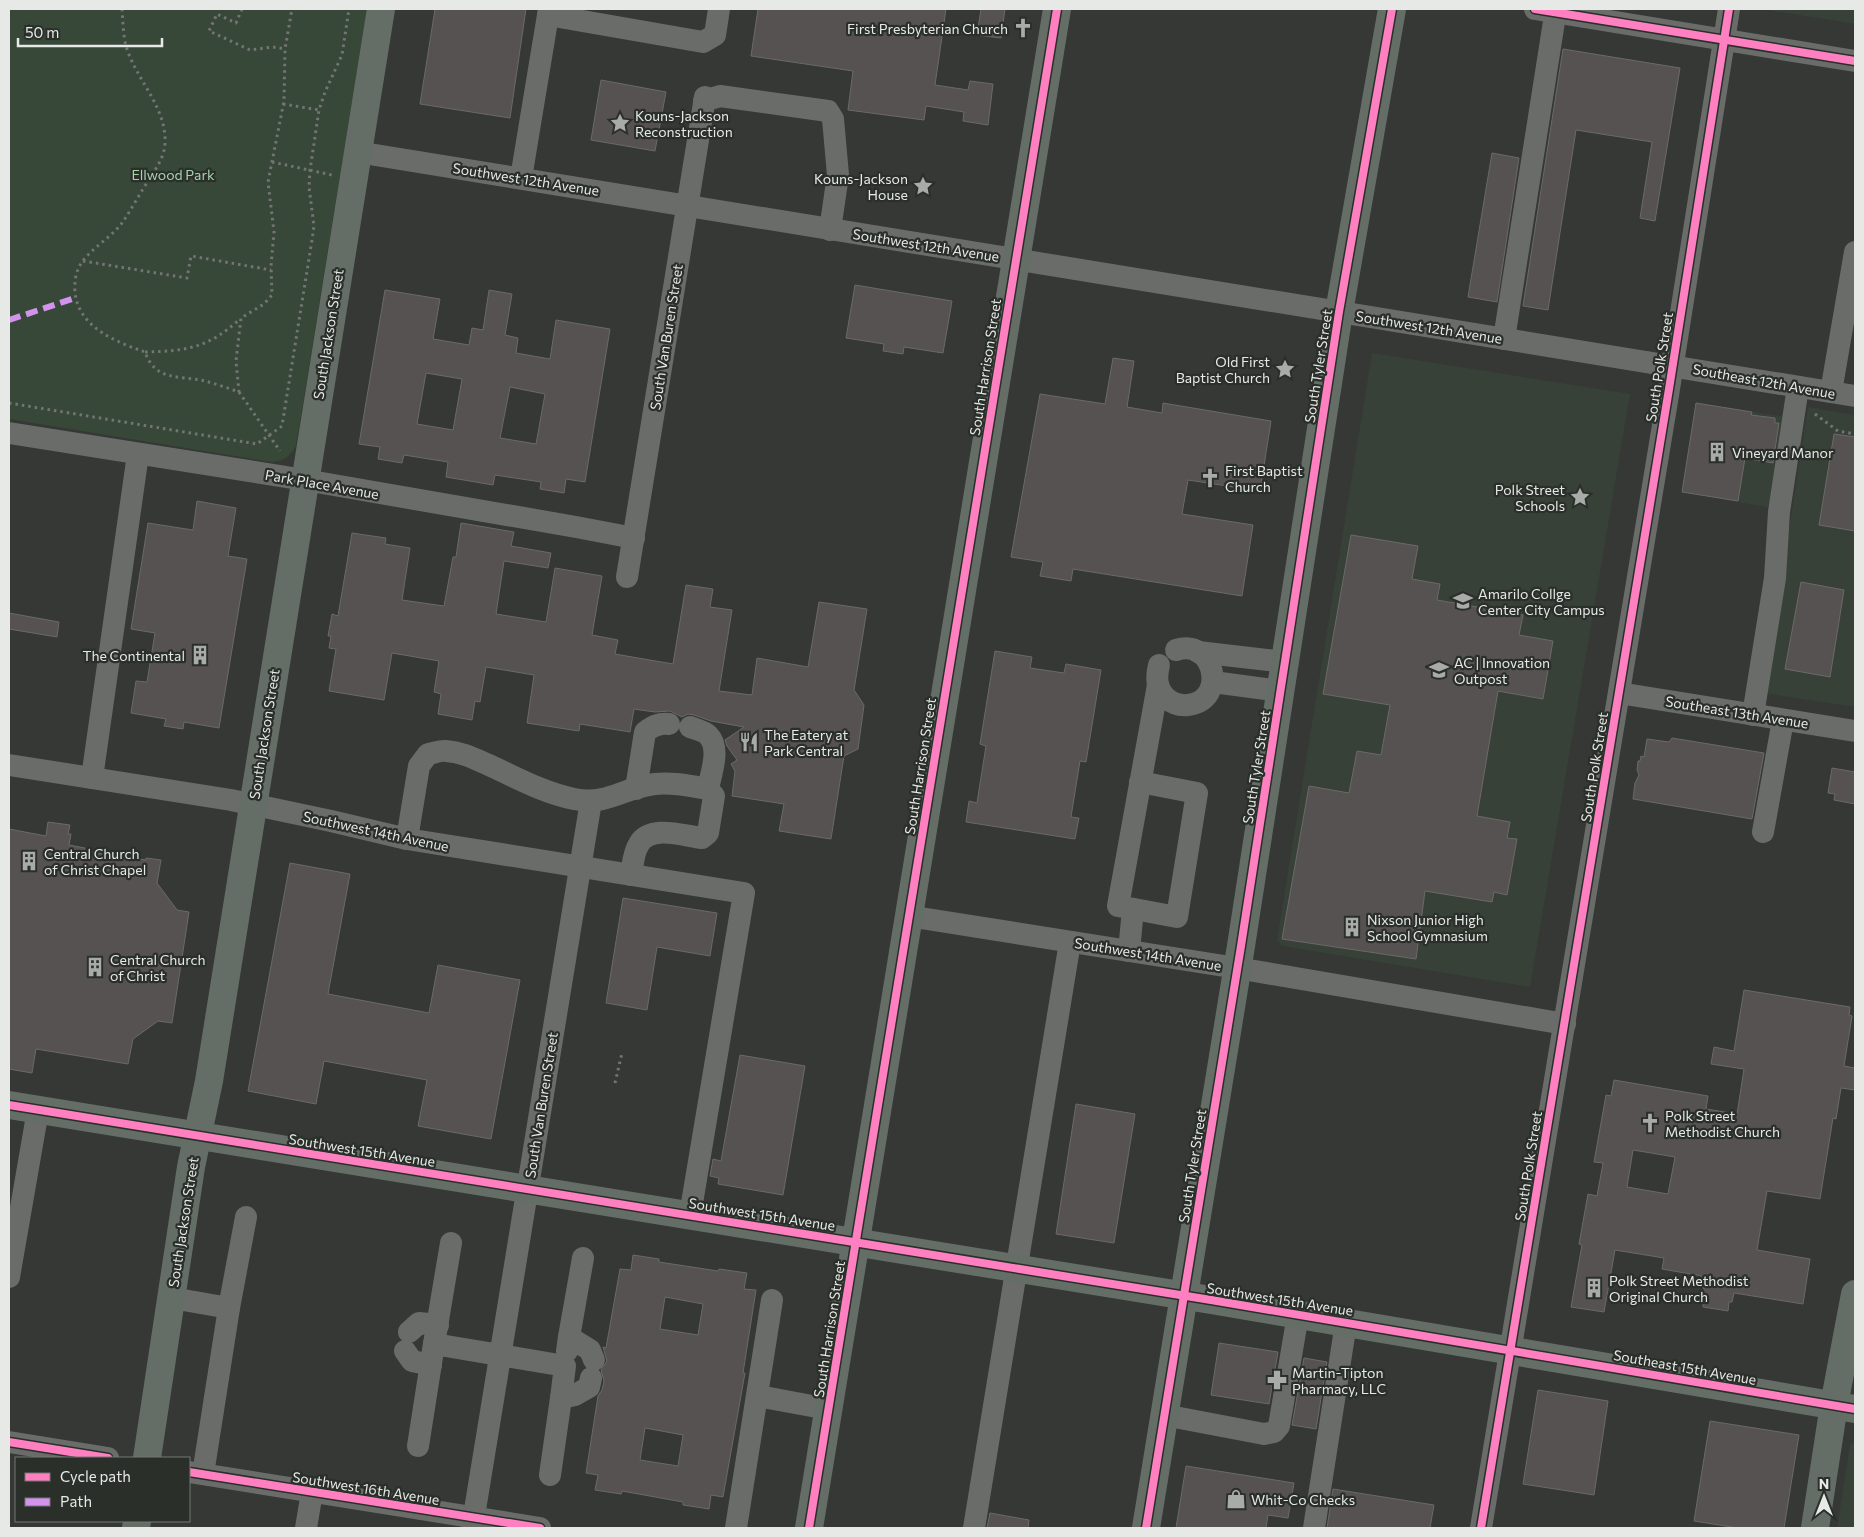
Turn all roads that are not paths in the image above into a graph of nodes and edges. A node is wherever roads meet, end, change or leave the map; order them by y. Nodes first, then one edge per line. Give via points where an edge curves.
1 (381, 9) edge
2 (719, 9) edge
3 (1057, 9) edge
4 (1392, 9) edge
5 (1729, 9) edge
6 (1549, 10) edge
7 (549, 12) edge
8 (1724, 39) junction
9 (1855, 60) edge
10 (357, 152) junction
11 (521, 178) junction
12 (687, 206) junction
13 (830, 230) junction
14 (1855, 252) edge
15 (1015, 259) junction
16 (1339, 312) junction
17 (1504, 338) junction
18 (1672, 365) junction
19 (1798, 387) junction
20 (1831, 392) junction
21 (1855, 396) edge
22 (9, 433) edge
23 (138, 454) junction
24 (305, 480) junction
25 (634, 538) junction
26 (627, 577) dead end
27 (1285, 662) junction
28 (1213, 682) junction
29 (1280, 691) junction
30 (1619, 693) junction
31 (1753, 715) junction
32 (1783, 720) junction
33 (1855, 731) edge
34 (9, 765) edge
35 (92, 778) junction
36 (1140, 782) junction
37 (636, 788) junction
38 (708, 789) junction
39 (591, 801) junction
40 (252, 805) junction
41 (1763, 832) dead end
42 (407, 840) junction
43 (580, 868) junction
44 (631, 876) junction
45 (1134, 909) junction
46 (908, 916) junction
47 (1070, 942) junction
48 (1129, 951) junction
49 (1237, 968) junction
50 (1564, 1024) junction
51 (9, 1105) edge
52 (38, 1110) junction
53 (198, 1136) junction
54 (527, 1189) junction
55 (690, 1215) junction
56 (246, 1217) dead end
57 (856, 1242) junction
58 (451, 1243) dead end
59 (583, 1258) dead end
60 (1018, 1268) junction
61 (9, 1277) edge
62 (1855, 1294) edge
63 (1183, 1297) junction
64 (172, 1298) junction
65 (772, 1300) dead end
66 (229, 1308) junction
67 (1298, 1315) junction
68 (1346, 1323) junction
69 (569, 1337) junction
70 (434, 1345) junction
71 (1510, 1350) junction
72 (500, 1355) junction
73 (565, 1366) junction
74 (758, 1396) junction
75 (560, 1398) junction
76 (1845, 1407) edge
77 (828, 1409) junction
78 (1164, 1415) junction
79 (9, 1442) edge
80 (418, 1446) dead end
81 (102, 1457) edge
82 (147, 1457) edge
83 (196, 1473) edge
84 (550, 1475) dead end
85 (312, 1492) junction
86 (473, 1523) edge
87 (306, 1528) edge
88 (540, 1528) edge
89 (736, 1528) edge
90 (809, 1528) edge
91 (974, 1528) edge
92 (1146, 1528) edge
93 (1314, 1528) edge
94 (1481, 1528) edge
95 (1815, 1528) edge

1 - 10 main road, South Jackson Street
2 - 7 street via 715,35 703,42
3 - 15 main road, South Harrison Street
4 - 16 main road, South Tyler Street
5 - 8 street, South Polk Street
6 - 8 street
6 - 17 street
7 - 11 street
8 - 9 street
8 - 18 street, South Polk Street
10 - 11 street, Southwest 12th Avenue
10 - 24 main road, South Jackson Street
11 - 12 street, Southwest 12th Avenue
12 - 13 street, Southwest 12th Avenue
12 - 13 street, South Van Buren Street via 704,99 720,96 828,111 832,119 838,175
12 - 25 street, South Van Buren Street
13 - 15 street, Southwest 12th Avenue
14 - 20 street
15 - 16 street, Southwest 12th Avenue
15 - 46 main road, South Harrison Street
16 - 17 street, Southwest 12th Avenue
16 - 27 main road, South Tyler Street
17 - 18 street, Southwest 12th Avenue
18 - 19 street, Southeast 12th Avenue
18 - 30 street, South Polk Street
19 - 20 street, Southeast 12th Avenue
19 - 31 street via 1779,512 1775,578
20 - 21 street, Southeast 12th Avenue
22 - 23 street, Park Place Avenue
23 - 24 street, Park Place Avenue
23 - 35 street
24 - 25 street, Park Place Avenue
24 - 40 main road, South Jackson Street
25 - 26 street, South Van Buren Street
27 - 28 street via 1187,651 1206,658 1211,666
27 - 29 main road, South Tyler Street
28 - 29 street
28 - 36 street via 1209,692 1195,704 1177,704 1162,694 1158,675
29 - 49 main road, South Tyler Street
30 - 31 street, Southeast 13th Avenue
30 - 50 street, South Polk Street
31 - 32 street, Southeast 13th Avenue
32 - 33 street, Southeast 13th Avenue
32 - 41 street
34 - 35 street, Southwest 14th Avenue
35 - 40 street, Southwest 14th Avenue
36 - 45 street via 1118,906
36 - 45 street via 1198,793 1177,916
37 - 38 street via 676,784
37 - 38 street via 646,732 662,723 707,734 714,742
37 - 39 street via 607,799
38 - 44 street via 714,796 708,833 702,838 650,834 639,843
39 - 42 street via 546,791 463,753 445,750 428,754 419,766
39 - 43 street, South Van Buren Street
40 - 42 street, Southwest 14th Avenue
40 - 53 main road, South Jackson Street
42 - 43 street, Southwest 14th Avenue
43 - 44 street, Southwest 14th Avenue
43 - 54 street, South Van Buren Street
44 - 55 street, Southwest 14th Avenue via 744,893
45 - 48 street
46 - 47 street, Southwest 14th Avenue
46 - 57 main road, South Harrison Street
47 - 48 street, Southwest 14th Avenue
47 - 60 street
48 - 49 street, Southwest 14th Avenue
49 - 50 street, Southwest 14th Avenue
49 - 63 main road, South Tyler Street
50 - 71 street, South Polk Street
51 - 52 main road, Southwest 15th Avenue
52 - 53 main road, Southwest 15th Avenue
52 - 61 street
53 - 54 main road, Southwest 15th Avenue
53 - 64 main road, South Jackson Street
54 - 55 main road, Southwest 15th Avenue
54 - 72 street, South Van Buren Street
55 - 57 main road, Southwest 15th Avenue
56 - 66 street
57 - 60 main road, Southwest 15th Avenue
57 - 77 main road, South Harrison Street
58 - 70 street
59 - 69 street
60 - 63 main road, Southwest 15th Avenue
60 - 91 street
62 - 76 main road
63 - 67 main road, Southwest 15th Avenue
63 - 78 main road, South Tyler Street
64 - 66 street
64 - 82 main road, South Jackson Street
65 - 74 street
66 - 83 street
67 - 68 main road, Southwest 15th Avenue
67 - 78 street via 1279,1426 1274,1432 1264,1434
68 - 71 main road, Southwest 15th Avenue
68 - 93 street
69 - 73 street
69 - 75 street via 590,1350 592,1369 589,1387
70 - 70 street via 412,1362 407,1341 420,1323
70 - 72 street
70 - 80 street
71 - 76 main road, Southeast 15th Avenue
71 - 94 street, South Polk Street
72 - 73 street
72 - 86 street, South Van Buren Street
73 - 75 street
74 - 77 street
74 - 89 street
75 - 84 street
76 - 95 main road
77 - 90 main road, South Harrison Street
78 - 92 main road, South Tyler Street
79 - 81 street
83 - 85 street, Southwest 16th Avenue
85 - 86 street, Southwest 16th Avenue
85 - 87 street
86 - 88 street, Southwest 16th Avenue

